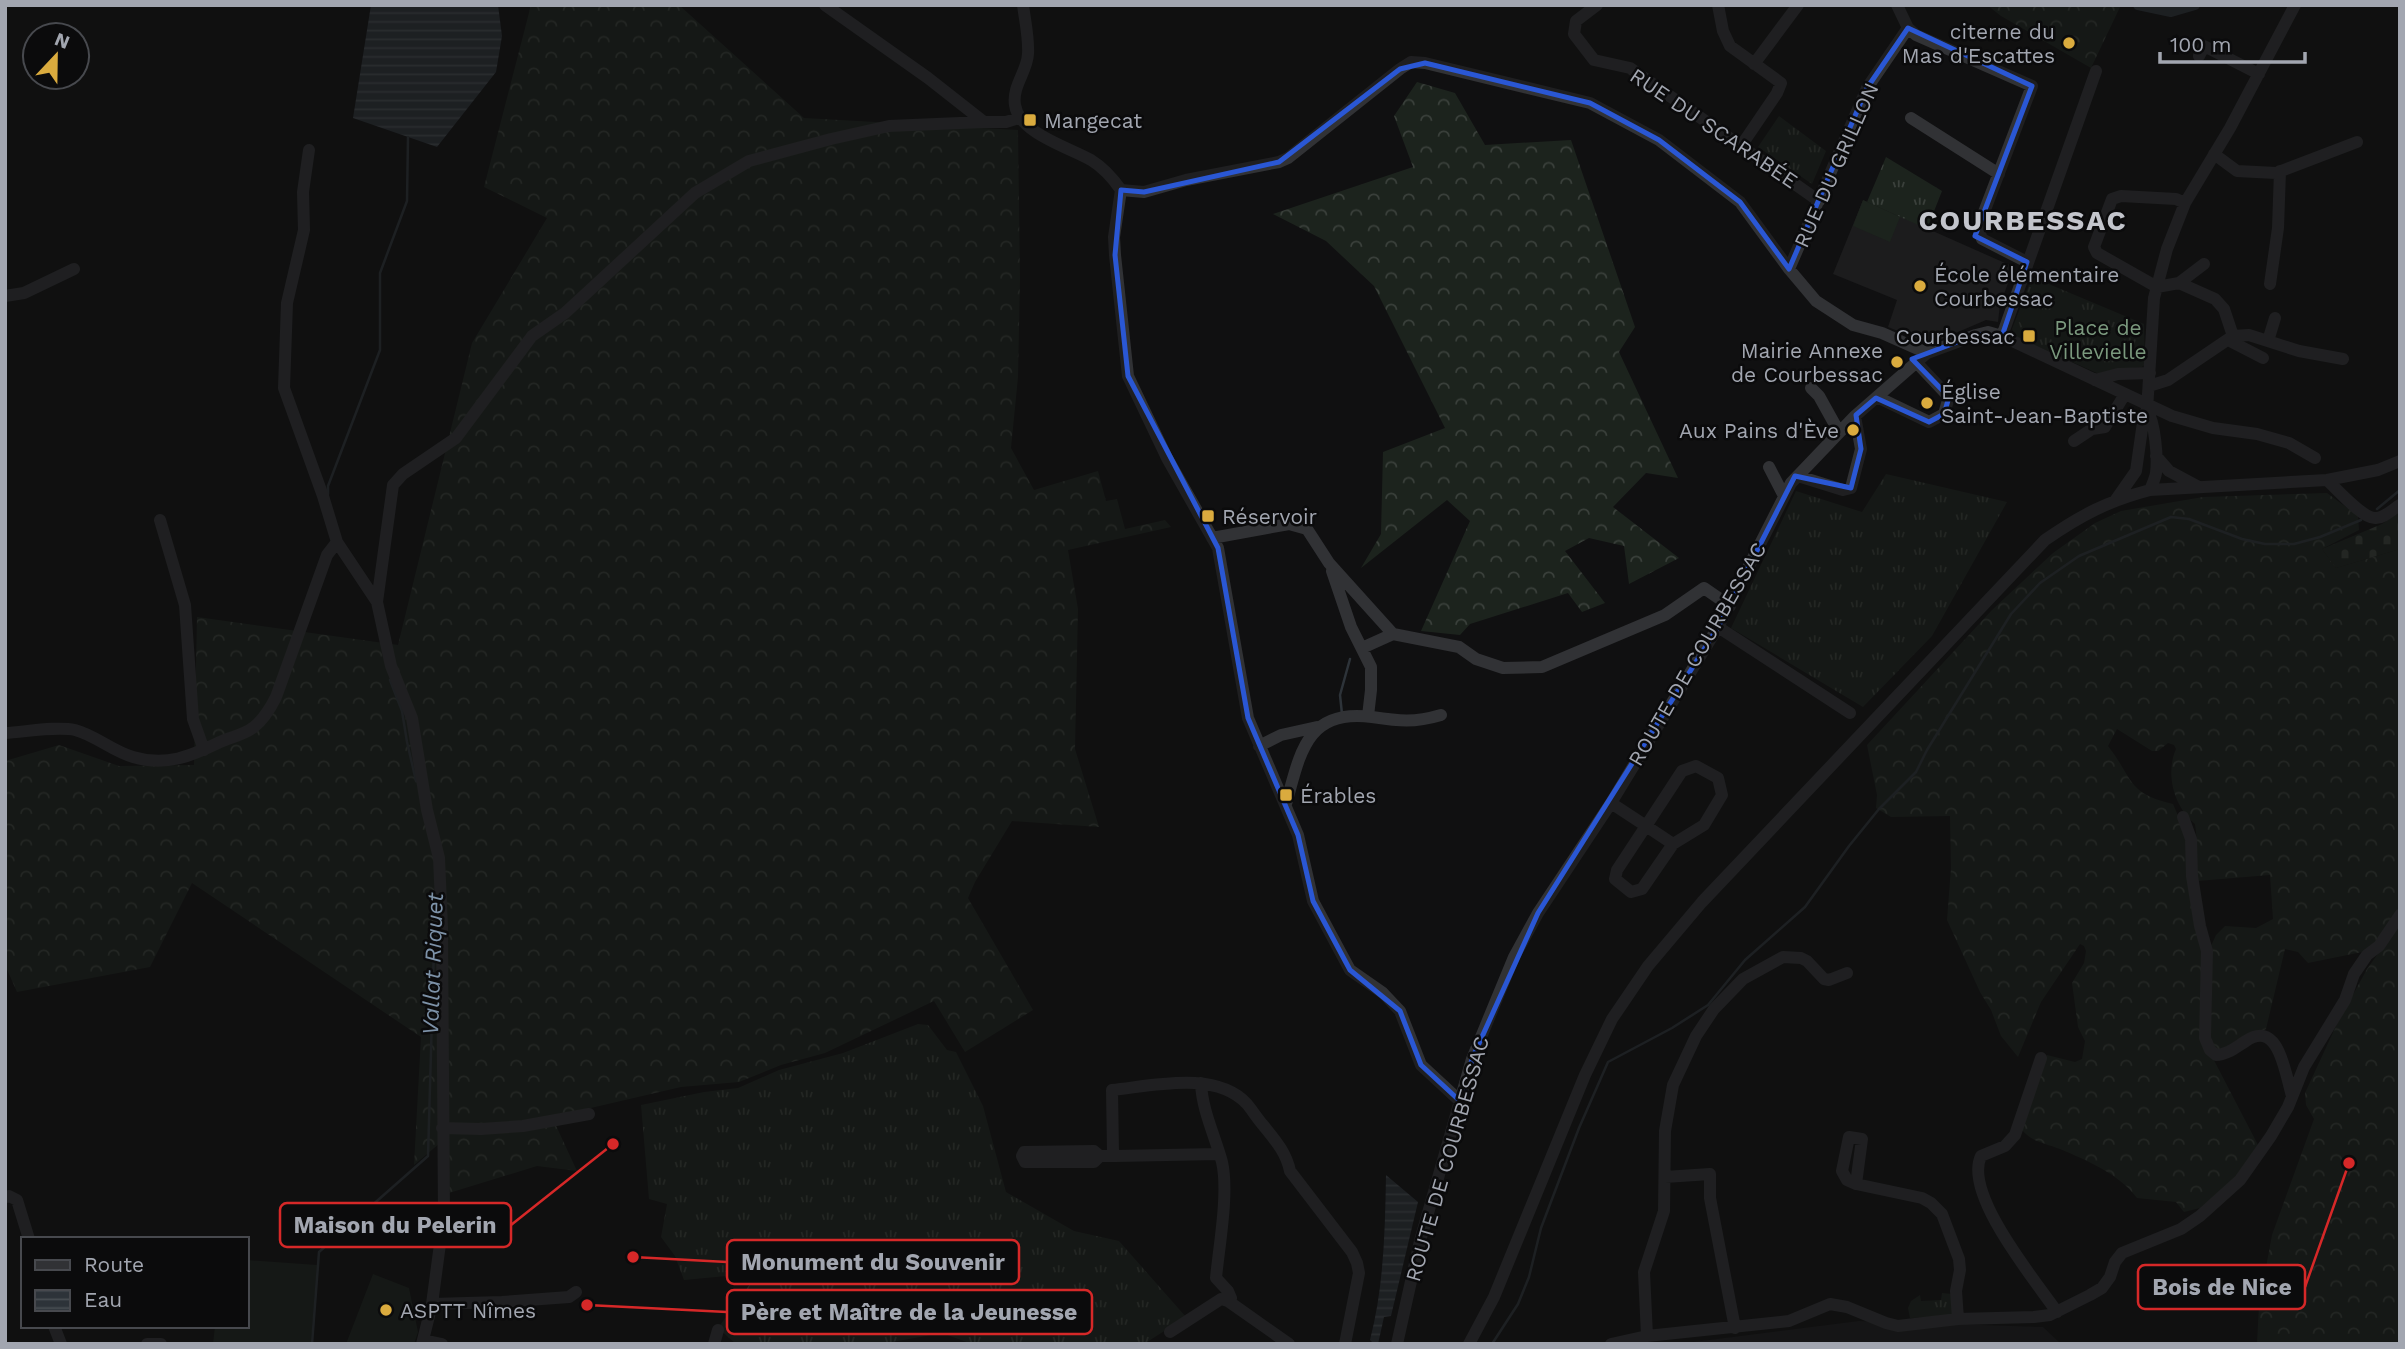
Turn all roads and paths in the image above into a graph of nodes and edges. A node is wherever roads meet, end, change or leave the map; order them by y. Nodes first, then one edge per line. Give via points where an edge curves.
1 (825, 5) edge
2 (1023, 5) edge
3 (1597, 5) edge
4 (1718, 5) edge
5 (1798, 5) edge
6 (1896, 5) edge
7 (2295, 5) edge
8 (1908, 28) junction
9 (2199, 56) dead end
10 (1754, 64) junction
11 (2096, 71) dead end
12 (2259, 74) junction
13 (1018, 118) junction
14 (1911, 118) dead end
15 (984, 122) junction
16 (2357, 142) dead end
17 (1741, 146) junction
18 (309, 150) dead end
19 (2214, 154) junction
20 (2280, 171) junction
21 (1999, 174) junction
22 (1121, 190) junction
23 (1819, 201) junction
24 (2185, 203) junction
25 (2027, 262) junction
26 (2204, 264) dead end
27 (74, 269) dead end
28 (1789, 269) junction
29 (2179, 283) junction
30 (2270, 284) dead end
31 (2157, 287) junction
32 (5, 296) edge
33 (2276, 318) dead end
34 (2002, 336) junction
35 (2231, 338) junction
36 (2268, 341) junction
37 (1927, 353) junction
38 (2263, 358) dead end
39 (2343, 359) dead end
40 (1916, 362) junction
41 (2150, 373) junction
42 (2095, 380) junction
43 (2149, 386) junction
44 (1811, 388) dead end
45 (2125, 394) junction
46 (1877, 397) junction
47 (2147, 407) junction
48 (1855, 416) junction
49 (1839, 432) junction
50 (2074, 441) dead end
51 (2156, 456) junction
52 (2315, 458) dead end
53 (2400, 461) edge
54 (1769, 467) dead end
55 (2136, 471) junction
56 (1798, 476) junction
57 (2327, 480) junction
58 (2200, 488) junction
59 (2147, 491) junction
60 (1784, 496) junction
61 (2115, 501) junction
62 (2400, 505) edge
63 (160, 520) dead end
64 (1212, 538) junction
65 (337, 542) junction
66 (1329, 563) junction
67 (377, 602) junction
68 (1730, 606) junction
69 (1718, 626) junction
70 (1393, 634) junction
71 (1362, 648) junction
72 (1850, 713) dead end
73 (1441, 715) dead end
74 (1368, 716) junction
75 (1317, 727) junction
76 (5, 733) edge
77 (1259, 746) junction
78 (204, 750) junction
79 (1611, 803) junction
80 (1286, 804) junction
81 (2183, 817) dead end
82 (1646, 825) junction
83 (1673, 844) junction
84 (2400, 915) edge
85 (1847, 973) dead end
86 (2041, 1058) dead end
87 (1201, 1083) junction
88 (2292, 1096) junction
89 (1461, 1102) junction
90 (589, 1114) dead end
91 (442, 1128) junction
92 (1218, 1154) junction
93 (1100, 1156) junction
94 (1115, 1156) junction
95 (1665, 1177) junction
96 (1856, 1184) dead end
97 (5, 1197) edge
98 (28, 1237) edge
99 (572, 1294) dead end
100 (1228, 1301) junction
101 (432, 1304) junction
102 (2057, 1312) junction
103 (1958, 1319) junction
104 (1735, 1328) junction
105 (718, 1330) dead end
106 (1170, 1332) dead end
107 (1647, 1336) junction
108 (422, 1342) edge
109 (147, 1344) edge
110 (161, 1344) edge
111 (442, 1344) edge
112 (714, 1344) edge
113 (1289, 1344) edge
114 (1345, 1344) edge
115 (1397, 1344) edge
116 (1469, 1344) edge
117 (1611, 1344) edge

1 - 15 street
2 - 13 street via 1028,55 1014,96
3 - 17 street, RUE DU SCARABÉE via 1574,27 1574,34 1594,60 1630,68
4 - 10 street via 1730,46
5 - 10 street
6 - 8 street
7 - 12 street
8 - 21 street via 2032,86
8 - 23 street, RUE DU GRILLON via 1867,88
9 - 12 street via 2204,46
10 - 17 street via 1781,83
11 - 25 street
12 - 19 street
13 - 15 street
13 - 22 street via 1092,161 1111,175
14 - 21 street
15 - 67 street via 889,126 831,139 750,161 695,193 565,313 532,336 456,438 393,485
16 - 20 street
17 - 23 street, RUE DU SCARABÉE
18 - 65 street via 304,230 286,303 284,388
19 - 20 street via 2237,171
19 - 24 street
20 - 30 street
21 - 25 street via 1979,234
22 - 28 street via 1144,192 1279,162 1400,69 1411,62 1425,63 1590,103 1659,140 1740,202
22 - 64 street via 1114,237 1128,376
23 - 28 street, RUE DU GRILLON
24 - 31 street
24 - 31 street via 2121,195 2112,199 2094,247
25 - 34 street
26 - 29 street
27 - 32 street via 24,293
28 - 37 street via 1816,301 1842,319
29 - 31 street
29 - 35 street via 2215,299 2224,309
31 - 41 street
33 - 36 street
34 - 37 street, ROUTE DE COURBESSAC via 1988,332
34 - 42 street, ROUTE DE COURBESSAC
35 - 36 street via 2249,335
35 - 38 street
35 - 43 street via 2168,380
36 - 39 street
37 - 40 street, ROUTE DE COURBESSAC
40 - 46 street, ROUTE DE COURBESSAC
40 - 46 street via 1949,397 1944,414 1929,422
41 - 42 street
41 - 43 street
42 - 45 street, ROUTE DE COURBESSAC
43 - 47 street
44 - 49 street
45 - 47 street, ROUTE DE COURBESSAC
45 - 50 street via 2105,427 2092,429
46 - 48 street, ROUTE DE COURBESSAC
47 - 51 street
47 - 52 street, ROUTE DE COURBESSAC via 2213,428 2289,443
47 - 55 street
48 - 49 street, ROUTE DE COURBESSAC
48 - 56 street via 1861,449 1852,488 1843,490
49 - 56 street, ROUTE DE COURBESSAC
51 - 58 street via 2169,471
51 - 59 street via 2156,474
53 - 57 street
54 - 60 street
55 - 59 street
55 - 61 street
56 - 60 street, ROUTE DE COURBESSAC
57 - 58 street
57 - 62 street via 2364,514 2375,518
58 - 59 street
59 - 61 street
60 - 68 street, ROUTE DE COURBESSAC
61 - 116 street via 2080,516 2045,540 1702,902 1648,966 1596,1052 1511,1258
63 - 78 street via 185,606 192,719
64 - 66 street via 1289,524 1307,529
64 - 77 street via 1218,548 1248,718
65 - 67 street
65 - 78 street via 327,555 285,678 267,714 251,730
66 - 70 street
66 - 71 street
67 - 91 street via 391,666 413,725 439,858
68 - 69 street, ROUTE DE COURBESSAC
68 - 70 street via 1704,588 1665,615 1542,667 1503,668 1476,659 1459,647
69 - 72 street
69 - 79 street, ROUTE DE COURBESSAC
70 - 71 street
71 - 74 street via 1371,667
73 - 74 street via 1399,722
74 - 75 street via 1339,718
75 - 77 street via 1280,734
75 - 80 street via 1307,740
76 - 78 street via 70,729 135,758 156,762
77 - 80 street
79 - 82 street
79 - 89 street, ROUTE DE COURBESSAC via 1514,957 1472,1059
80 - 89 street via 1313,901 1350,970 1400,1011 1421,1065
81 - 88 street via 2192,839 2192,876 2207,951 2205,1038 2210,1050 2223,1055 2255,1035 2267,1037 2275,1043
82 - 83 street
82 - 83 street via 1617,870 1615,879 1631,892 1642,889
82 - 83 street via 1682,771 1696,766 1718,778 1722,795 1704,825
84 - 88 street via 2354,974 2345,1000 2304,1067
85 - 95 street via 1824,979 1807,961 1783,957 1743,979 1724,996 1696,1036 1673,1085 1665,1131
86 - 102 street via 2015,1135 2005,1146 1981,1156 1977,1169 1988,1206 2010,1246
87 - 92 street
87 - 94 street via 1112,1090
87 - 114 street via 1224,1088 1246,1103 1287,1157 1290,1171 1352,1252 1359,1273
88 - 102 street via 2240,1180 2181,1229 2122,1253 2102,1288
89 - 115 street, ROUTE DE COURBESSAC via 1420,1241
90 - 91 street via 523,1126
91 - 101 street via 444,1214
92 - 94 street
92 - 100 street via 1223,1193 1216,1278 1228,1291
93 - 93 street via 1094,1151 1024,1152 1022,1156 1025,1162 1094,1162
93 - 94 street
95 - 104 street via 1710,1174 1710,1198
95 - 107 street via 1664,1212 1644,1272
96 - 103 street via 1922,1198 1942,1214 1959,1259
97 - 98 street via 18,1200
99 - 101 street via 502,1303
100 - 106 street via 1221,1299
100 - 113 street
101 - 108 street
102 - 103 street
103 - 104 street via 1898,1326 1830,1304 1788,1321
104 - 107 street
105 - 112 street
107 - 117 street
108 - 111 street
109 - 110 street

